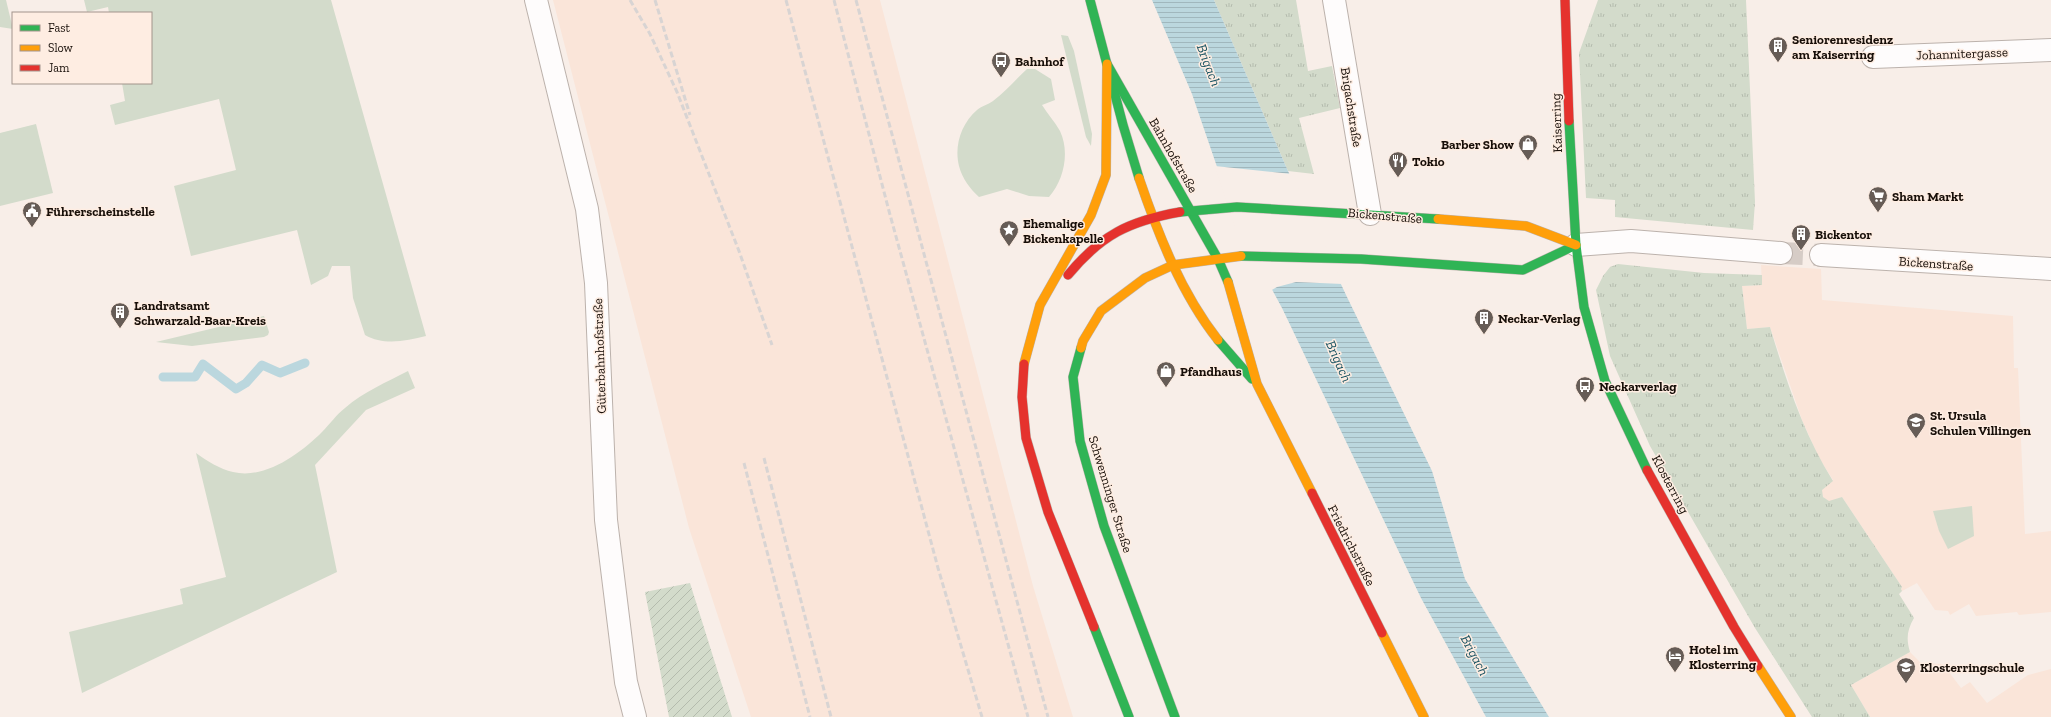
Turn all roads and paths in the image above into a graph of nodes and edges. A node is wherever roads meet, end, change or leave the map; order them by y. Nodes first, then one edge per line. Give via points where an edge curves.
1 (536, 0) edge
2 (1090, 0) edge
3 (1334, 0) edge
4 (1566, 0) edge
5 (2051, 50) edge
6 (1873, 57) dead end
7 (1107, 64) junction
8 (1191, 210) junction
9 (1370, 214) junction
10 (1151, 217) junction
11 (1576, 245) junction
12 (1781, 253) tunnel mouth
13 (1821, 255) tunnel mouth
14 (1218, 259) junction
15 (1173, 265) junction
16 (2051, 270) edge
17 (1040, 305) junction
18 (1257, 384) junction
19 (635, 717) edge
20 (1129, 717) edge
21 (1175, 717) edge
22 (1424, 717) edge
23 (1791, 717) edge

1 - 19 street, Güterbahnhofstraße via 587,210 596,283 606,520 626,682
2 - 7 main road, Bahnhofstraße
3 - 9 street, Brigachstraße
4 - 11 main road, Kaiserring via 1571,178
5 - 6 street, Johannitergasse
7 - 8 main road, Bahnhofstraße
7 - 10 main road, Bahnhofstraße via 1135,170
7 - 17 main road, Bahnhofstraße via 1106,175 1091,215
8 - 9 main road, Bickenstraße via 1237,207
8 - 10 main road
8 - 14 main road, Bahnhofstraße
9 - 11 main road, Bickenstraße via 1526,226
10 - 15 main road, Bahnhofstraße
10 - 17 main road via 1119,229 1106,238 1082,258
11 - 12 street, Bickenstraße via 1631,241
11 - 14 main road, Bickenstraße via 1523,270 1361,259 1237,256
11 - 23 main road, Klosterring via 1584,307 1605,381 1648,470 1730,620
13 - 16 street, Bickenstraße
14 - 15 main road, Schwenninger Straße
14 - 18 main road, Friedrichstraße via 1226,276
15 - 18 main road, Friedrichstraße via 1206,324
15 - 21 main road, Schwenninger Straße via 1145,278 1101,311 1083,341 1072,377 1080,441 1104,526
17 - 20 main road via 1024,364 1022,397 1026,438 1048,512
18 - 22 main road, Friedrichstraße

